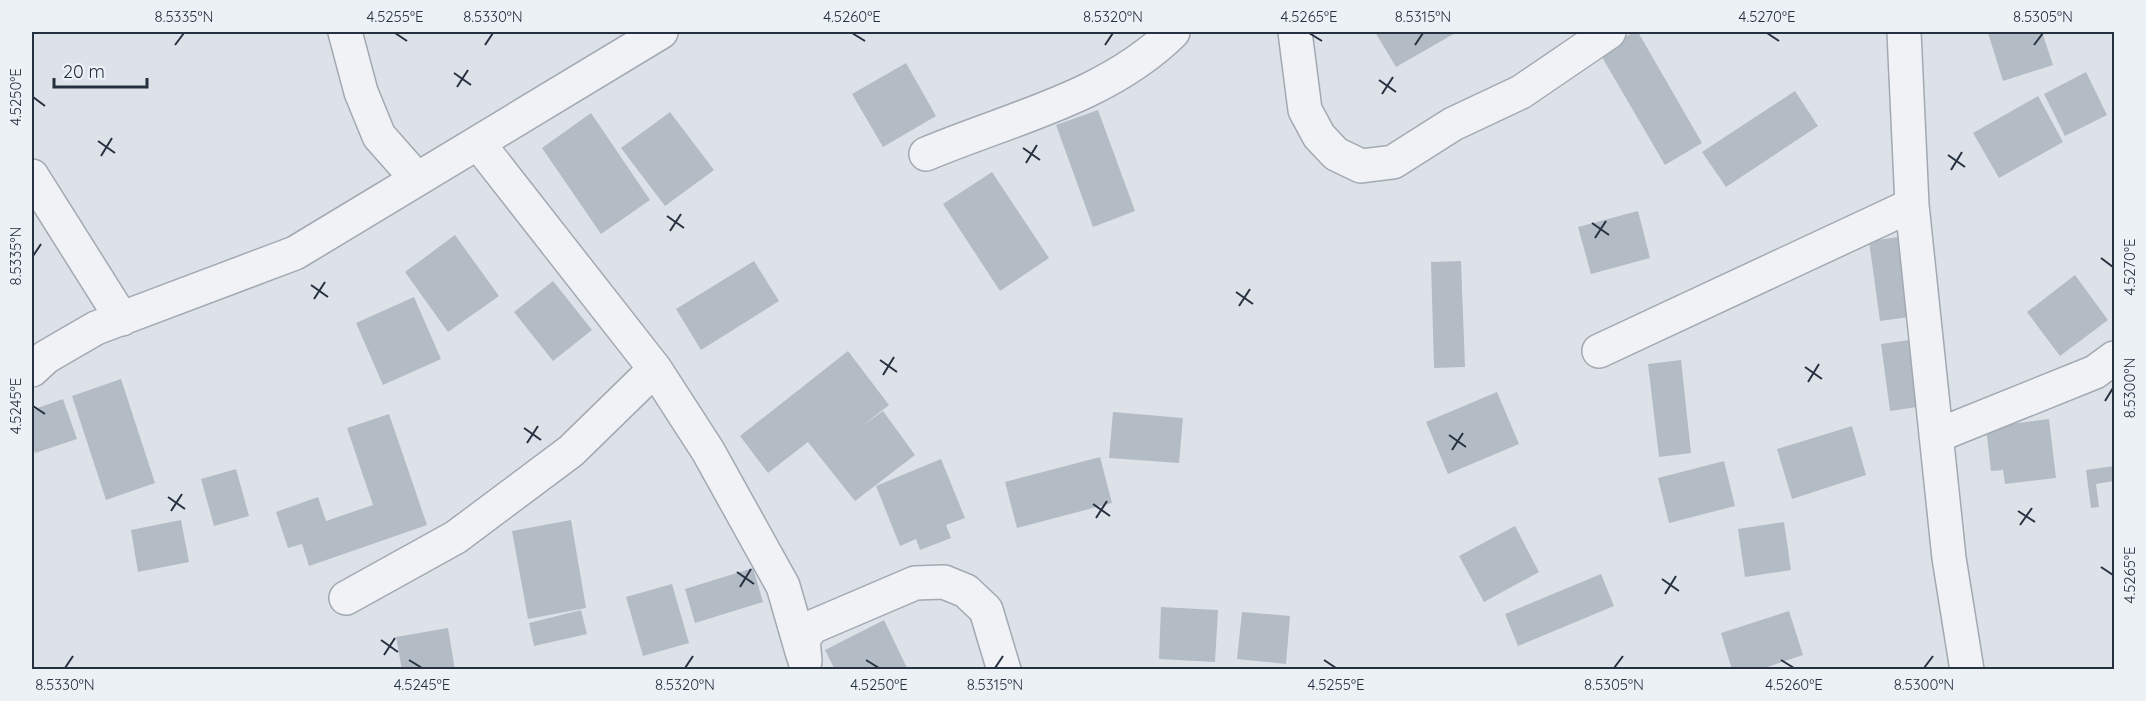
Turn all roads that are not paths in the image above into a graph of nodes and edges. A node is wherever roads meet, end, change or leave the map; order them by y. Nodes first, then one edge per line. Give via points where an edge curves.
1 (345, 32) edge
2 (661, 32) edge
3 (1173, 32) edge
4 (1295, 32) edge
5 (1610, 32) edge
6 (1904, 32) edge
7 (478, 143) junction
8 (927, 153) dead end
9 (32, 176) edge
10 (417, 179) junction
11 (1912, 204) junction
12 (122, 320) junction
13 (1599, 351) dead end
14 (2115, 358) edge
15 (655, 369) junction
16 (32, 370) edge
17 (1936, 436) junction
18 (346, 598) dead end
19 (806, 662) edge
20 (1004, 669) edge
21 (1967, 669) edge

1 - 10 street via 361,92 379,136
2 - 7 street
3 - 8 street via 1117,74 1014,121
4 - 5 street via 1305,110 1319,136 1336,154 1361,166 1393,162 1453,124 1521,93
6 - 11 street
7 - 10 street
7 - 15 street
9 - 12 street
10 - 12 street via 294,254
11 - 13 street
11 - 17 street
12 - 16 street via 96,328 46,357
14 - 17 street via 2096,372
15 - 18 street via 571,451 456,537
15 - 19 street via 708,451 783,586
17 - 21 street via 1949,558
19 - 20 street via 803,639 812,627 915,583 944,582 966,591 986,610

